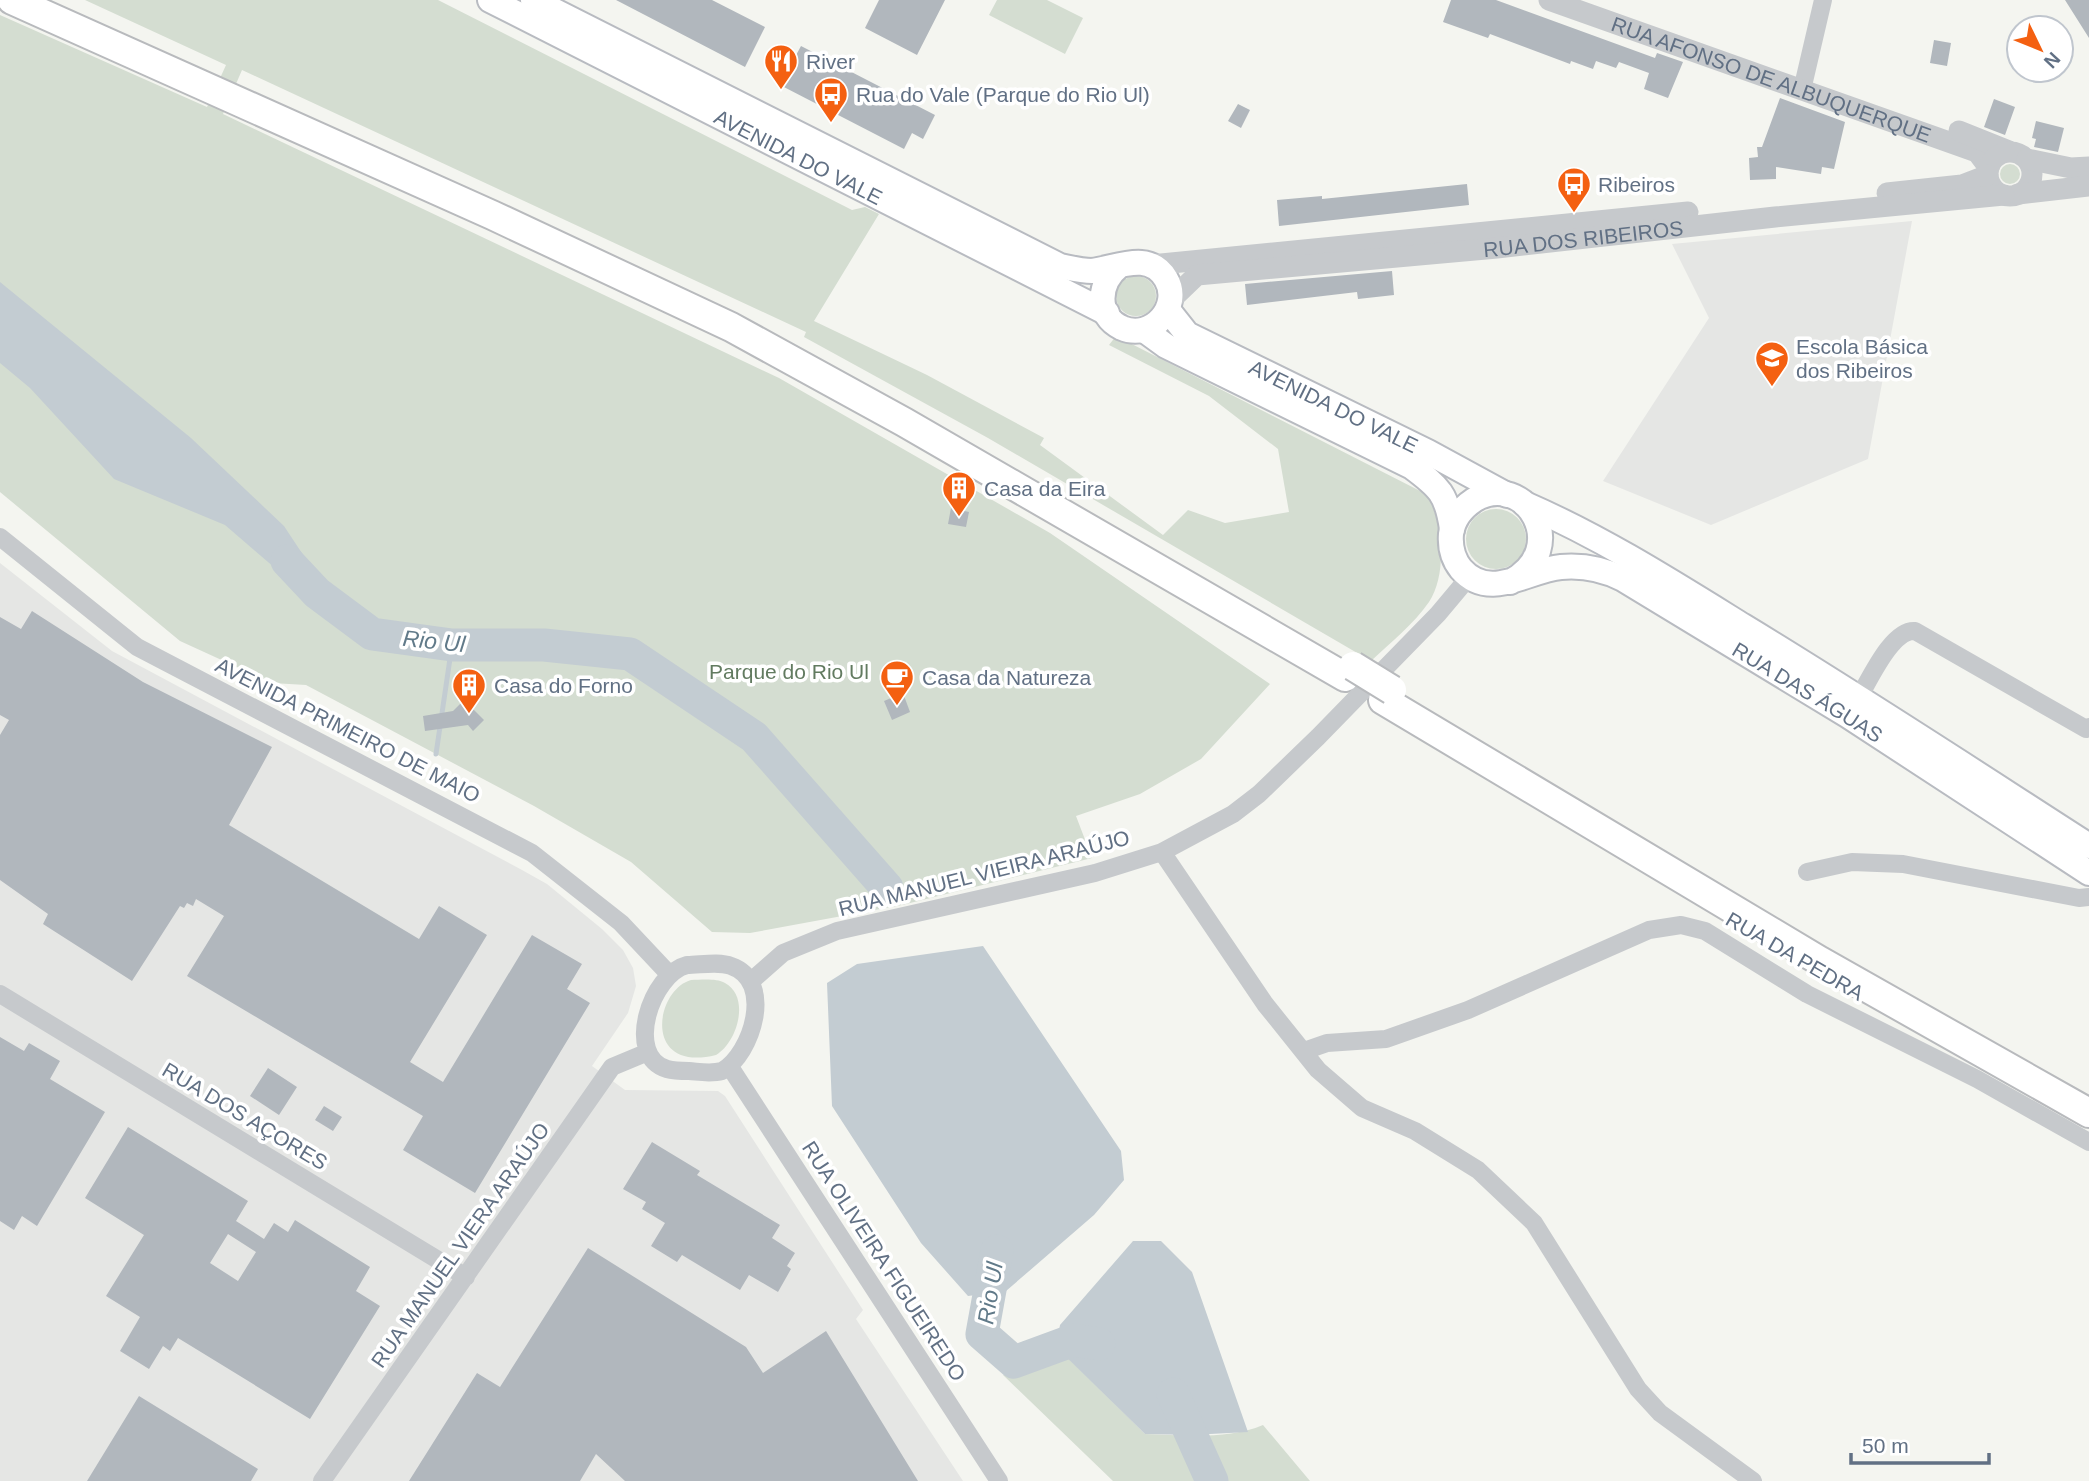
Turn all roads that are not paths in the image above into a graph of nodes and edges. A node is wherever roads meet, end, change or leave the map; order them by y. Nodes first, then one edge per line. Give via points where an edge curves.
1 (12, 0) edge
2 (49, 0) edge
3 (490, 0) edge
4 (533, 0) edge
5 (1549, 0) edge
6 (1590, 0) edge
7 (1823, 0) edge
8 (1804, 83) junction
9 (2018, 155) junction
10 (2089, 167) edge
11 (1988, 172) junction
12 (2089, 186) edge
13 (2011, 195) junction
14 (1151, 265) junction
15 (1119, 266) junction
16 (1169, 305) junction
17 (1107, 313) junction
18 (1143, 330) junction
19 (1516, 499) junction
20 (1451, 529) junction
21 (0, 537) edge
22 (1469, 576) junction
23 (1510, 582) junction
24 (1349, 672) junction
25 (1388, 695) junction
26 (1859, 697) junction
27 (2089, 727) edge
28 (2089, 846) edge
29 (1161, 852) junction
30 (1807, 872) dead end
31 (2089, 873) edge
32 (2089, 897) edge
33 (668, 973) junction
34 (750, 982) junction
35 (0, 994) edge
36 (648, 1052) junction
37 (1304, 1052) junction
38 (730, 1067) junction
39 (2089, 1094) edge
40 (2089, 1113) edge
41 (2089, 1142) edge
42 (466, 1277) junction
43 (322, 1481) edge
44 (999, 1481) edge
45 (1753, 1481) edge

1 - 24 highway via 732,327
2 - 24 highway via 738,315 912,410
3 - 17 main road, AVENIDA DO VALE
4 - 15 main road, AVENIDA DO VALE via 1060,266 1089,271
5 - 8 street, RUA AFONSO DE ALBUQUERQUE
6 - 8 street, RUA AFONSO DE ALBUQUERQUE
7 - 8 street
8 - 9 street, RUA AFONSO DE ALBUQUERQUE
8 - 11 street, RUA AFONSO DE ALBUQUERQUE via 1977,152
9 - 10 street, RUA AFONSO DE ALBUQUERQUE via 2071,168
9 - 11 street via 1996,157
9 - 13 street via 2032,179
11 - 13 street, RUA AFONSO DE ALBUQUERQUE via 1993,188
11 - 14 street, RUA DOS RIBEIROS via 1962,186
12 - 13 street
13 - 16 street, RUA DOS RIBEIROS via 1197,275
14 - 15 main road, AVENIDA DO VALE via 1129,262
14 - 16 main road, AVENIDA DO VALE via 1166,279
15 - 17 main road via 1103,289
16 - 18 main road via 1162,320
16 - 19 main road, AVENIDA DO VALE via 1187,334
17 - 18 main road, AVENIDA DO VALE via 1122,328
18 - 20 main road, AVENIDA DO VALE via 1166,346 1412,467 1437,486 1448,503
19 - 20 main road via 1479,497 1457,515
19 - 23 main road via 1539,526 1539,553 1533,566
19 - 26 main road, RUA DAS ÁGUAS via 1636,561
20 - 22 main road via 1453,555
21 - 33 street, AVENIDA PRIMEIRO DE MAIO via 137,647 532,853 621,923
22 - 23 main road via 1496,585
22 - 29 street, RUA MANUEL VIEIRA ARAÚJO via 1414,639 1259,794 1233,814
23 - 31 main road, RUA DAS ÁGUAS via 1565,566 1606,570 1847,715
24 - 25 highway, bridge
25 - 39 highway
25 - 40 highway via 1820,961
26 - 27 street, RUA DAS ÁGUAS via 1895,639 1909,630
26 - 28 main road, RUA DAS ÁGUAS
29 - 34 street, RUA MANUEL VIEIRA ARAÚJO via 1096,873 837,931 783,953
29 - 37 street via 1265,1004
30 - 32 street via 1852,862 1903,864
33 - 34 street via 687,965 729,965
33 - 36 street via 643,1031
34 - 38 street via 757,1008 741,1054
35 - 42 street, RUA DOS AÇORES
36 - 38 street via 668,1070 713,1073
36 - 42 street, RUA MANUEL VIERA ARAÚJO via 612,1067
37 - 41 street, RUA DA PEDRA via 1327,1043 1386,1039 1468,1010 1649,930 1681,925 1705,931 1807,994 1977,1079
37 - 45 street via 1339,1091 1478,1170 1534,1223 1638,1389 1660,1413
38 - 44 street, RUA OLIVEIRA FIGUEIREDO
42 - 43 street, RUA MANUEL VIERA ARAÚJO

